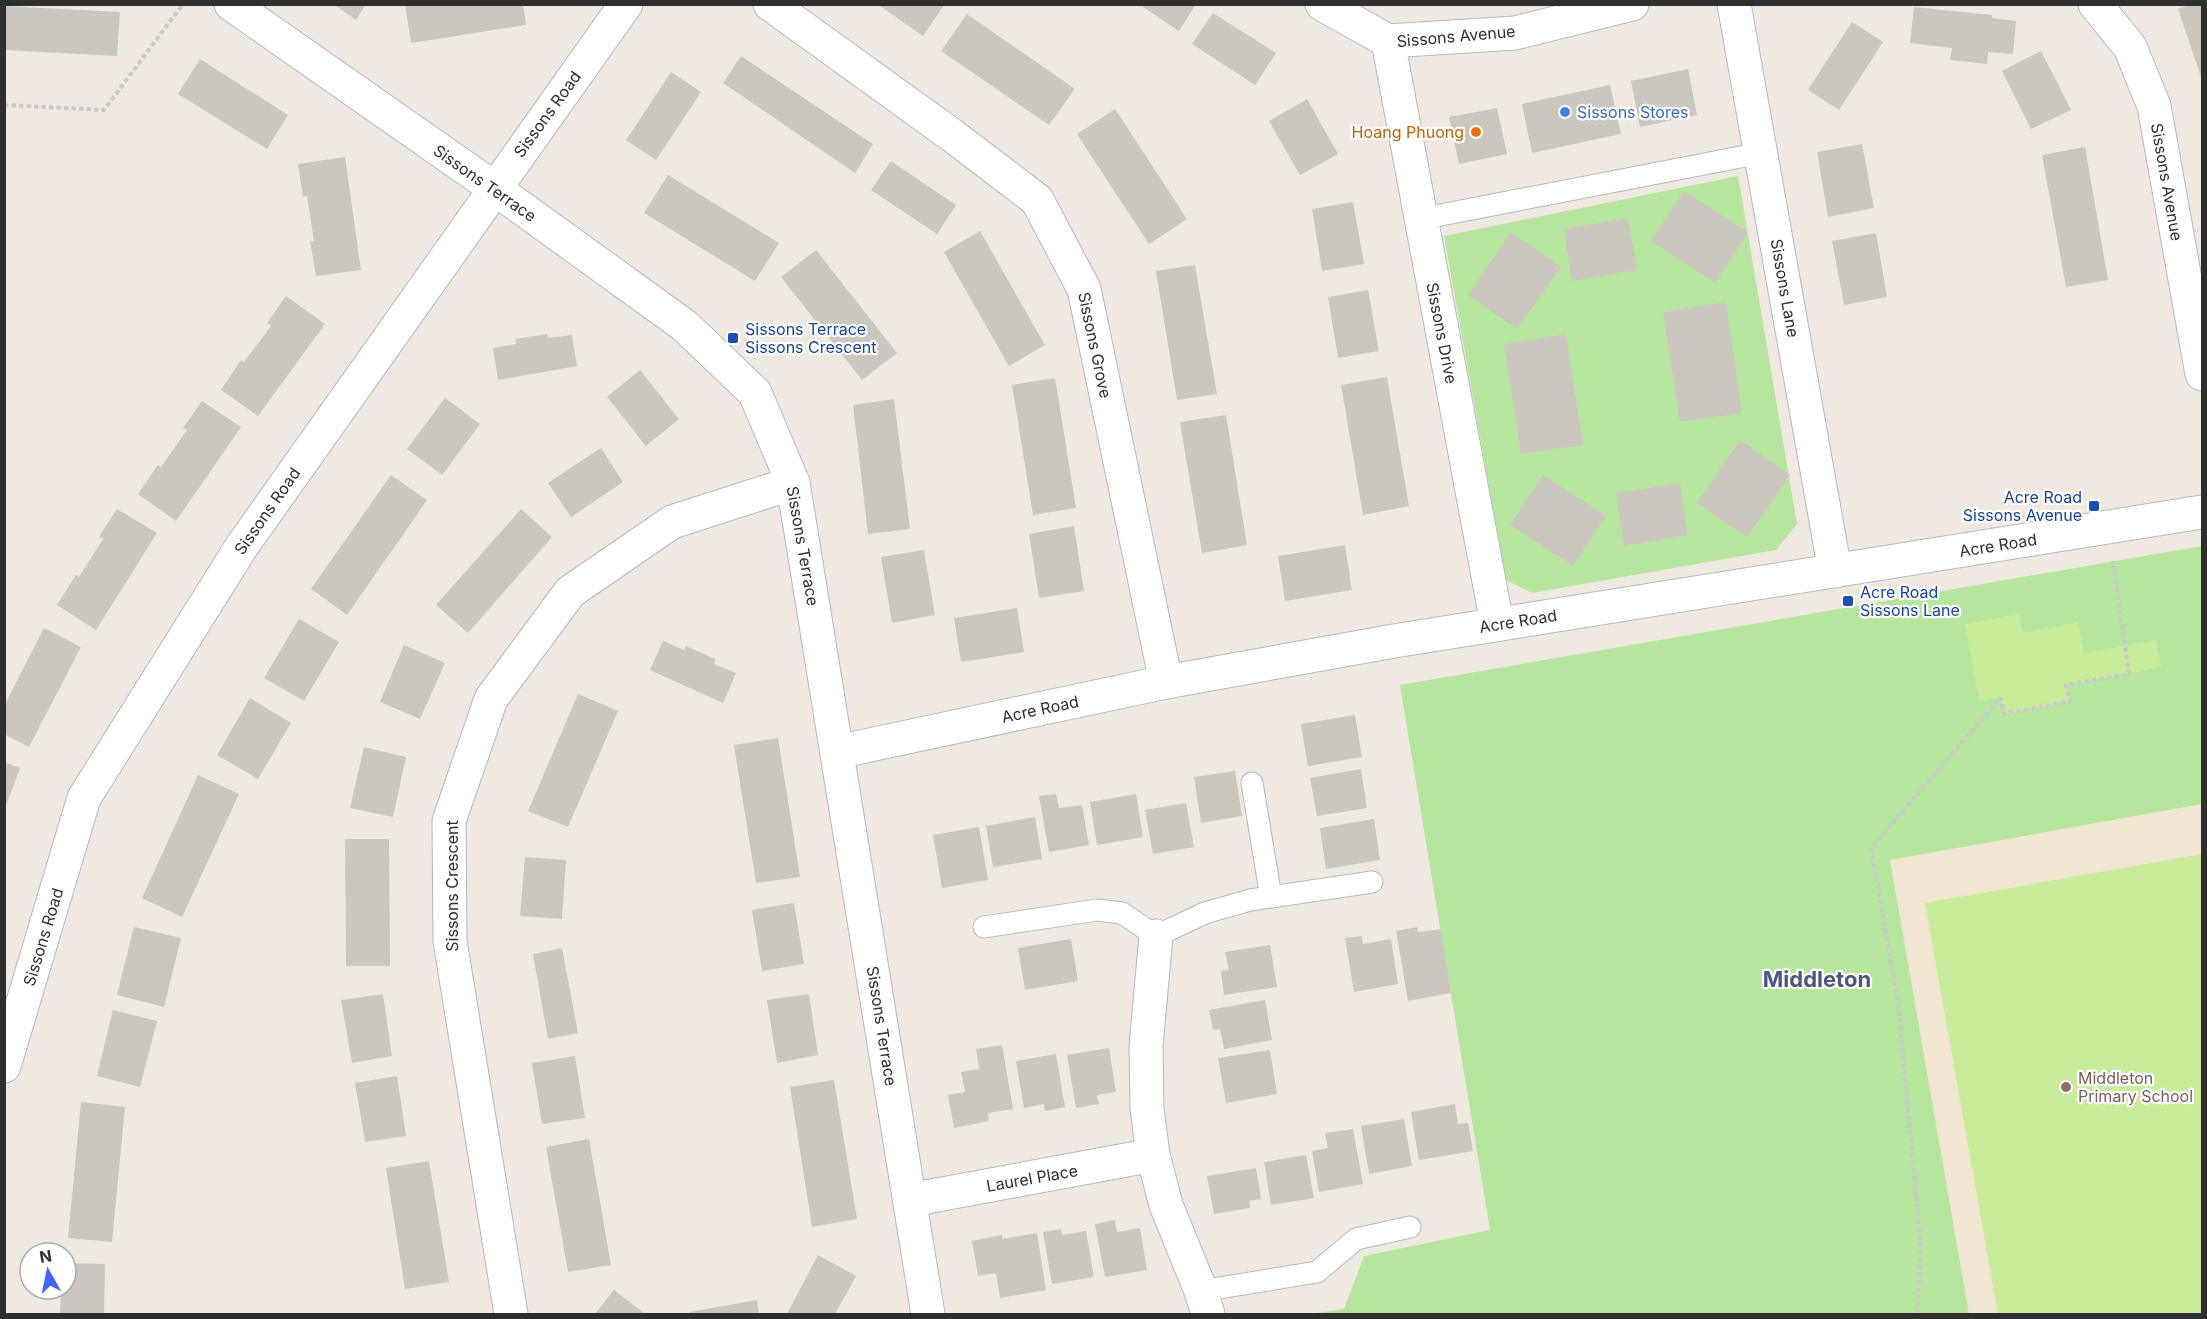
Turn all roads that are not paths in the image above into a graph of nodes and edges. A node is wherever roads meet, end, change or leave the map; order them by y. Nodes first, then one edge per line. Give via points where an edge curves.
1 (231, 4) edge
2 (626, 4) edge
3 (770, 4) edge
4 (1322, 4) edge
5 (1632, 4) edge
6 (1734, 4) edge
7 (2095, 4) edge
8 (1388, 41) junction
9 (1761, 153) junction
10 (494, 188) junction
11 (1420, 219) junction
12 (2202, 374) edge
13 (793, 483) junction
14 (2202, 512) edge
15 (1835, 571) junction
16 (1497, 624) junction
17 (1166, 682) junction
18 (837, 752) junction
19 (1252, 783) dead end
20 (1372, 882) dead end
21 (1271, 897) junction
22 (984, 927) dead end
23 (1156, 936) junction
24 (4, 1066) edge
25 (1153, 1155) junction
26 (910, 1200) junction
27 (1410, 1227) dead end
28 (1204, 1303) edge
29 (511, 1314) edge
30 (928, 1314) edge

1 - 10 street, Sissons Terrace
2 - 10 street, Sissons Road
3 - 17 street, Sissons Grove via 1037,200 1084,290
4 - 8 street, Sissons Avenue
5 - 8 street, Sissons Avenue via 1515,33
6 - 9 street, Sissons Lane
7 - 12 street, Sissons Avenue via 2130,47 2154,106
8 - 11 street, Sissons Drive
9 - 11 lane
9 - 15 street, Sissons Lane
10 - 13 street, Sissons Terrace via 685,326 755,393
10 - 24 street, Sissons Road via 242,546 84,798
11 - 16 street, Sissons Drive
13 - 18 street, Sissons Terrace
13 - 29 street, Sissons Crescent via 672,522 570,592 491,699 449,821 450,941
14 - 15 street, Acre Road
15 - 16 street, Acre Road
16 - 17 street, Acre Road
17 - 18 street, Acre Road
18 - 26 street, Sissons Terrace
19 - 21 lane
20 - 21 lane
21 - 23 lane via 1205,913
22 - 23 lane via 1097,910 1122,914
23 - 25 street via 1146,1047
25 - 26 street, Laurel Place
25 - 28 street via 1166,1205
26 - 30 street, Sissons Terrace
27 - 28 lane via 1356,1239 1317,1272

